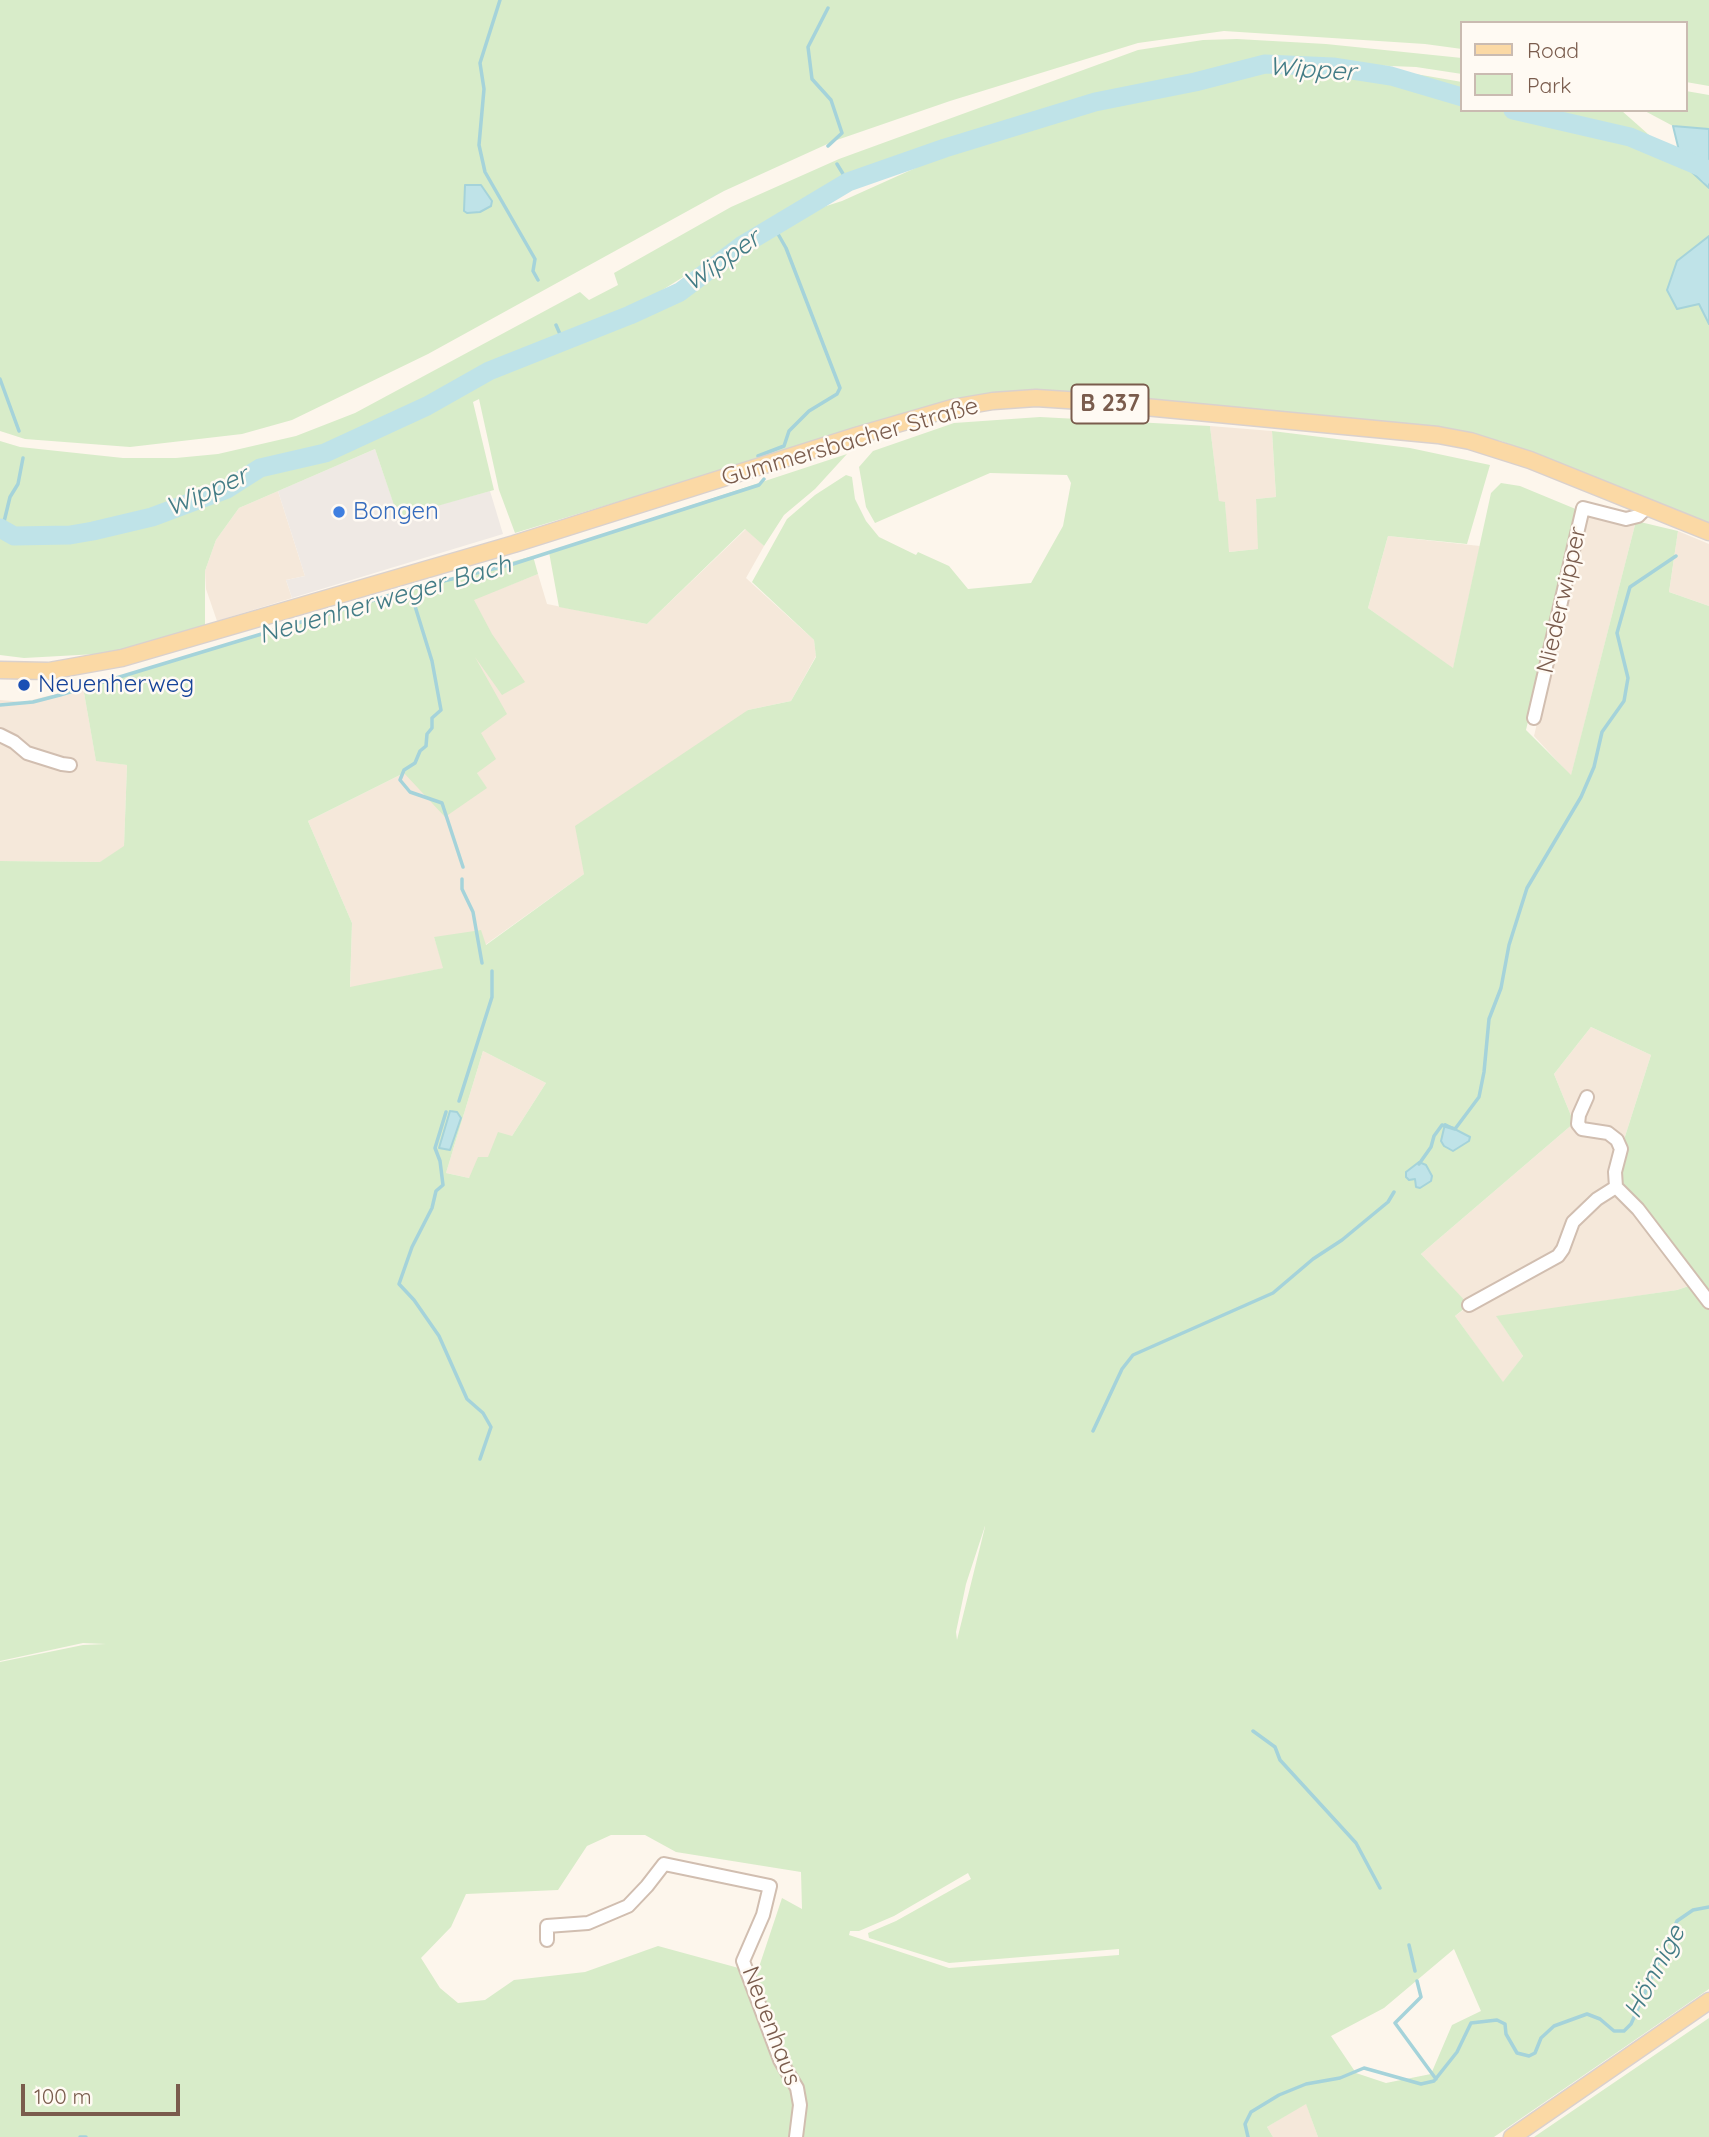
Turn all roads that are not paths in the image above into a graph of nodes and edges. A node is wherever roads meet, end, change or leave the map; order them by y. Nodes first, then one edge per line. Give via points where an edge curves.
1 (1647, 507) junction
2 (1709, 531) edge
3 (0, 670) edge
4 (1534, 719) dead end
5 (0, 735) edge
6 (70, 765) dead end
7 (1587, 1097) dead end
8 (1616, 1187) junction
9 (1709, 1303) edge
10 (1469, 1306) dead end
11 (547, 1940) dead end
12 (1709, 2001) edge
13 (796, 2137) edge
14 (1512, 2137) edge

1 - 2 main road, Gummersbacher Straße / B 237
1 - 3 main road, Gummersbacher Straße / B 237 via 1500,450 1438,435 1082,401 992,401 859,435 514,544 122,658 49,671
1 - 4 street, Niederwipper via 1626,519 1583,508
5 - 6 street via 27,753
7 - 8 street via 1578,1115 1580,1126 1608,1133 1621,1149
8 - 9 street
8 - 10 street via 1573,1222 1558,1256
11 - 13 street, Neuenhaus via 547,1926 588,1923 628,1906 664,1864 770,1886 743,1961 780,2060 797,2088
12 - 14 main road

